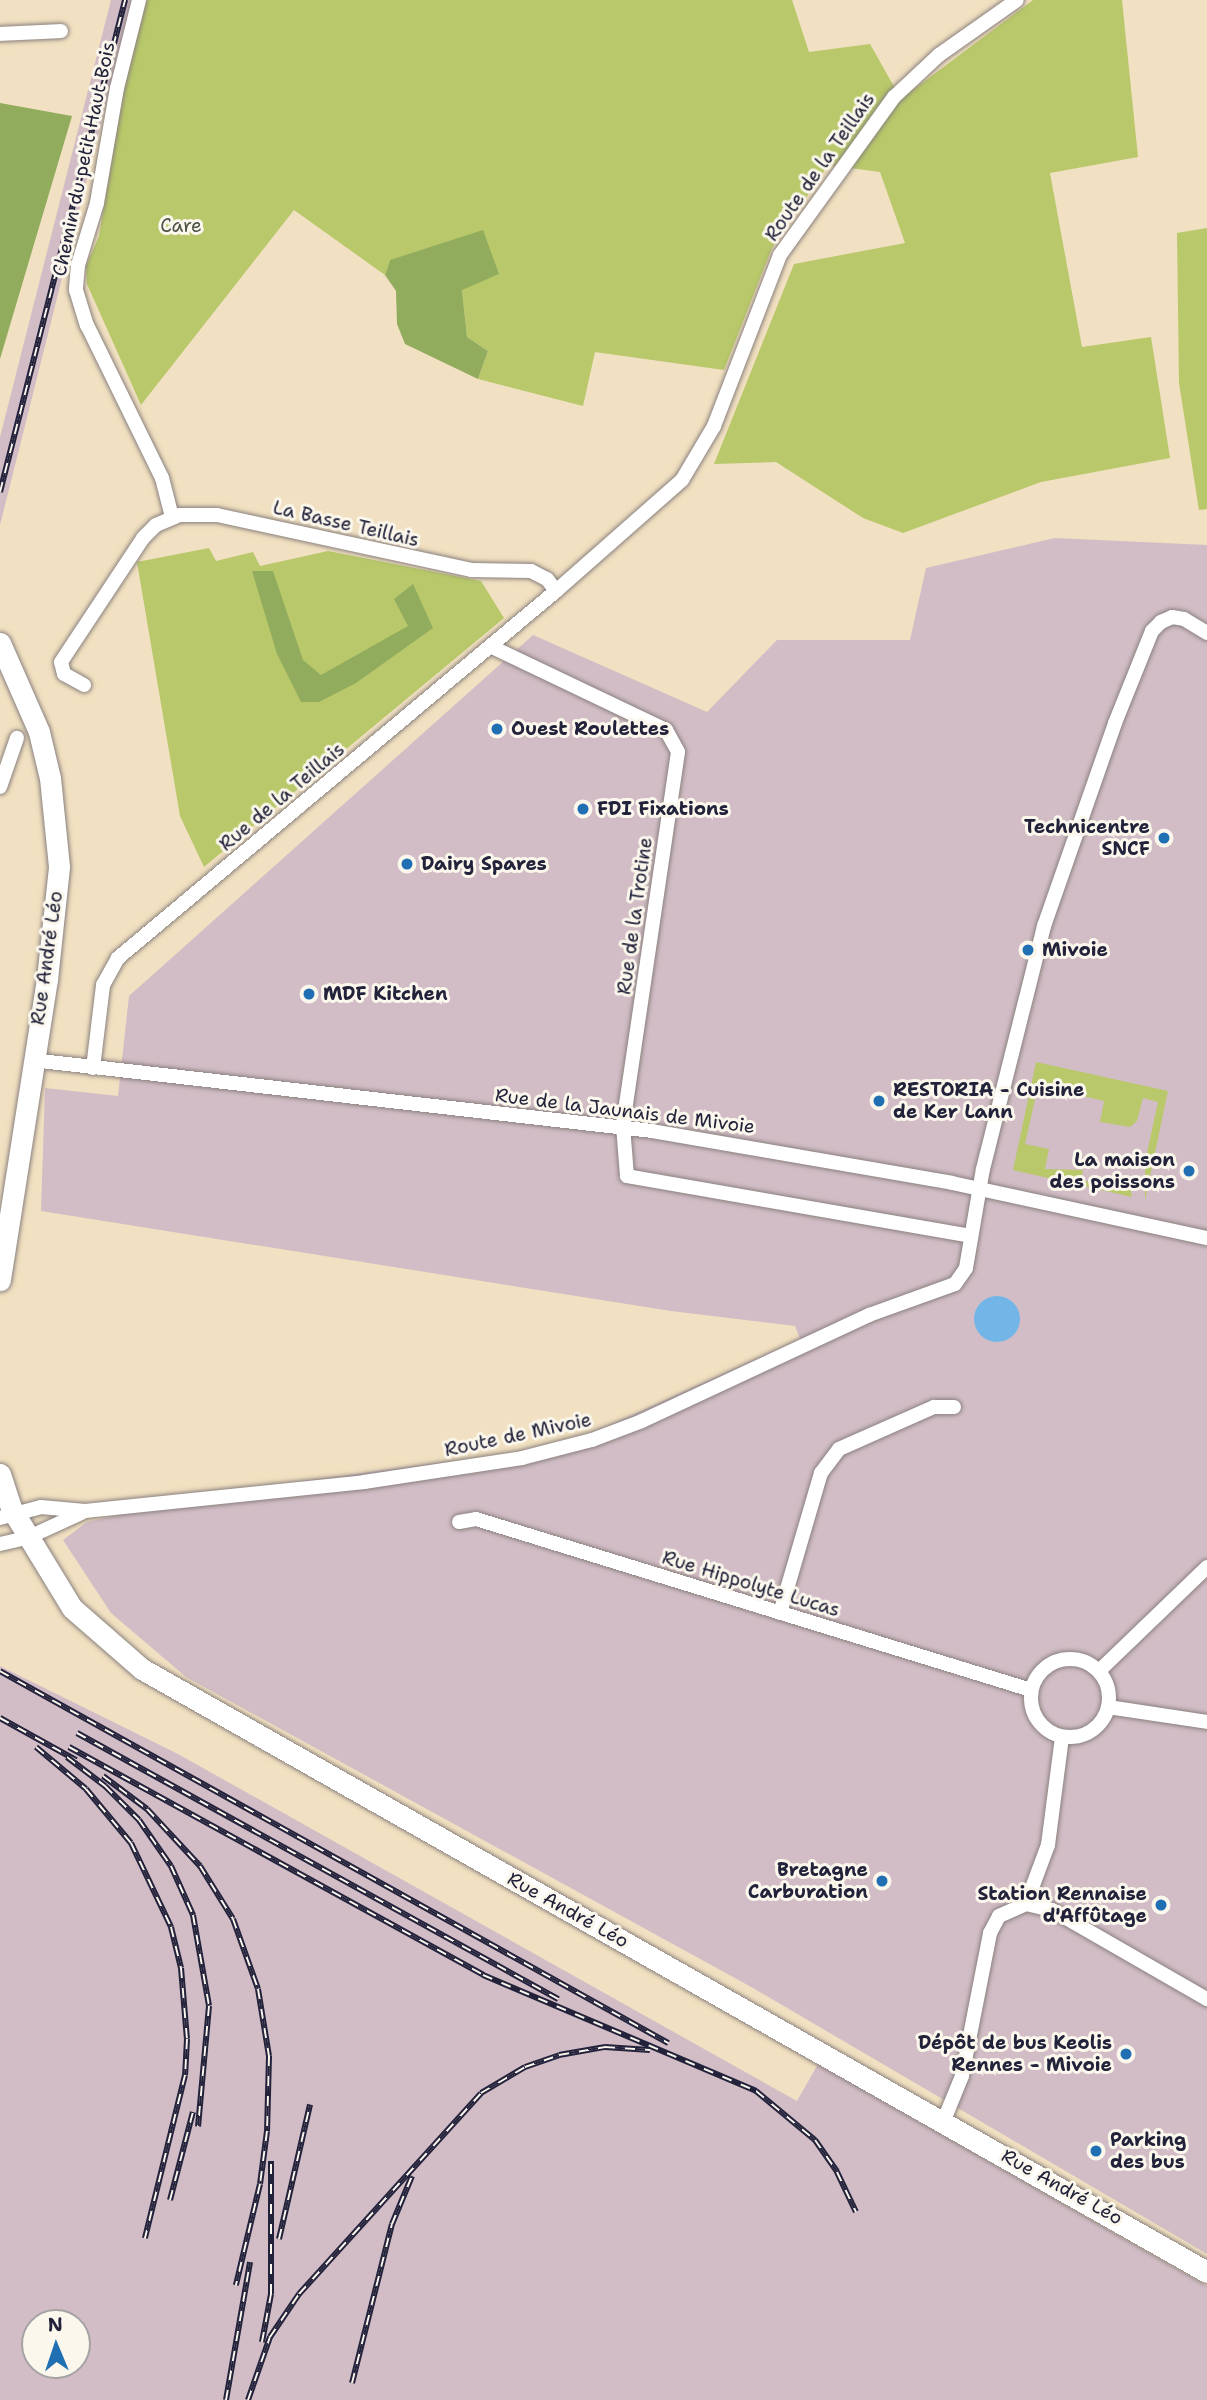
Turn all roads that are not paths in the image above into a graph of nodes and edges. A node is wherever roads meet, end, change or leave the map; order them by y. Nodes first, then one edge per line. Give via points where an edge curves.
1 (139, 0) edge
2 (1017, 0) edge
3 (61, 31) dead end
4 (0, 34) edge
5 (172, 517) junction
6 (556, 591) junction
7 (1207, 633) edge
8 (0, 643) edge
9 (492, 647) junction
10 (84, 685) dead end
11 (17, 738) dead end
12 (0, 786) edge
13 (32, 1060) junction
14 (93, 1068) junction
15 (623, 1126) junction
16 (980, 1188) junction
17 (971, 1236) junction
18 (1207, 1238) edge
19 (0, 1280) edge
20 (954, 1408) dead end
21 (0, 1474) edge
22 (85, 1511) junction
23 (7, 1516) edge
24 (459, 1522) dead end
25 (27, 1538) junction
26 (0, 1544) edge
27 (1207, 1567) edge
28 (780, 1613) junction
29 (1099, 1671) junction
30 (1031, 1690) junction
31 (1108, 1707) junction
32 (1207, 1721) edge
33 (1062, 1737) junction
34 (1026, 1904) junction
35 (1207, 1999) edge
36 (944, 2120) junction
37 (1207, 2272) edge

1 - 5 street, Chemin du petit Haut Bois via 76,290 87,325 162,478
2 - 6 street, Route de la Teillais via 939,55 894,97 780,255 714,426 682,480
3 - 4 street
5 - 6 street, La Basse Teillais via 217,515 455,568 531,571 547,579
5 - 10 street via 143,538 61,662 64,674
6 - 9 street, Rue de la Teillais
7 - 16 street, Route de Mivoie via 1172,617 1152,631 1059,882 1008,1063
8 - 13 street, Rue André Léo via 39,733 56,827 55,919
9 - 14 street, Rue de la Teillais via 118,958 103,985
9 - 15 street, Rue de la Trotine via 666,730 678,752
11 - 12 street
13 - 14 street, Rue de la Jaunais de Mivoie
13 - 19 street, Rue André Léo
14 - 15 street, Rue de la Jaunais de Mivoie
15 - 16 street, Rue de la Jaunais de Mivoie
15 - 17 street, Rue de la Trotine via 627,1176
16 - 17 street, Route de Mivoie
16 - 18 street, Rue de la Jaunais de Mivoie
17 - 22 street, Route de Mivoie via 966,1268 955,1284 869,1315 592,1440 457,1469
20 - 28 street via 934,1407 839,1450 821,1473
21 - 23 street, Rue André Léo
22 - 23 street, Route de Mivoie via 41,1507
22 - 25 street, Route de Mivoie
23 - 25 street, Rue André Léo
24 - 28 street, Rue Hippolyte Lucas via 476,1519
25 - 26 street, Route de Mivoie
25 - 36 street, Rue André Léo via 72,1608 142,1669
27 - 29 street
28 - 30 street, Rue Hippolyte Lucas
29 - 30 street via 1073,1658 1059,1660 1036,1677
29 - 31 street via 1107,1683
30 - 33 street via 1037,1720
31 - 32 street
31 - 33 street via 1089,1733
33 - 34 street via 1048,1845
34 - 35 street via 1052,1910
34 - 36 street via 999,1916 990,1933 962,2076
36 - 37 street, Rue André Léo

